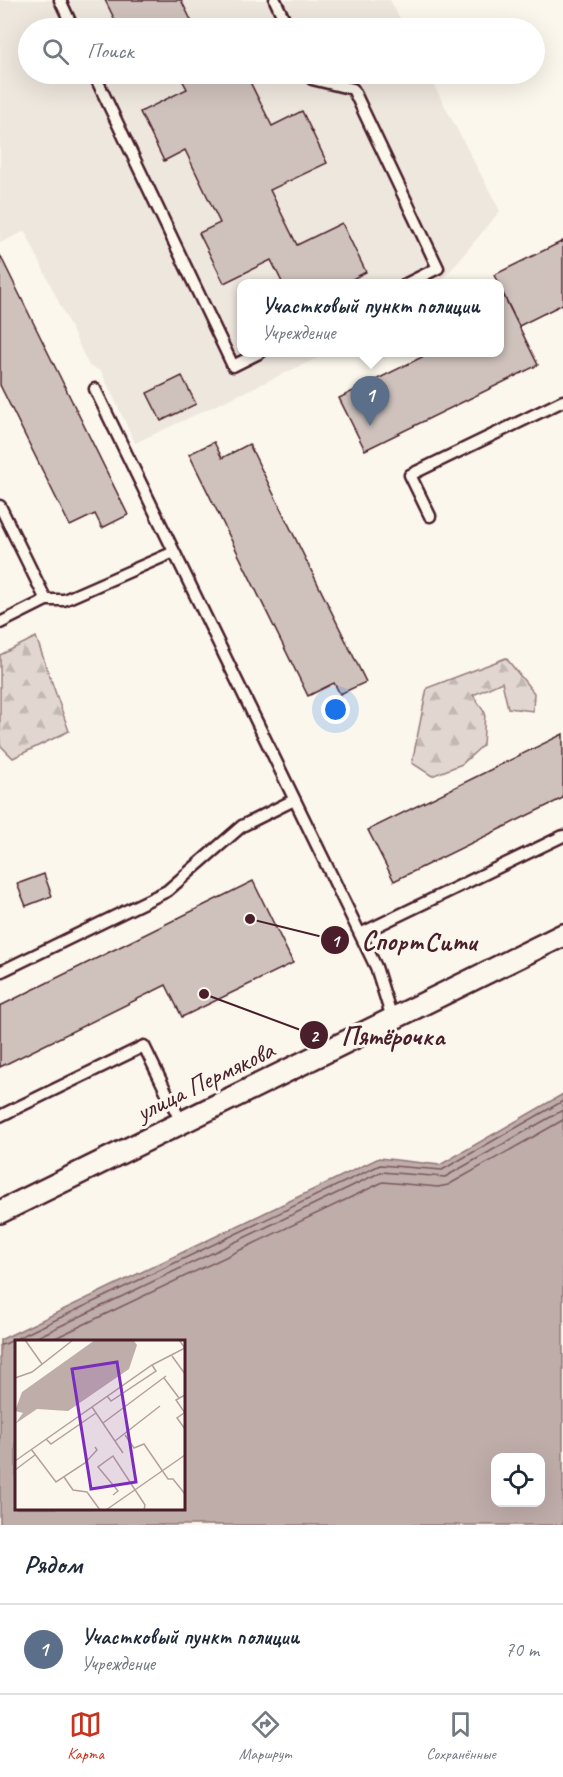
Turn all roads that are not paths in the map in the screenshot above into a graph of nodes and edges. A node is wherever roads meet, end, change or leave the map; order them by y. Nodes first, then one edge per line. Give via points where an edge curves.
1 (60, 0) edge
2 (275, 0) edge
3 (68, 18) edge
4 (283, 18) edge
5 (99, 84) edge
6 (335, 84) edge
7 (416, 279) edge
8 (251, 357) edge
9 (95, 389) dead end
10 (563, 401) edge
11 (0, 506) edge
12 (430, 516) dead end
13 (174, 552) junction
14 (45, 600) junction
15 (0, 623) edge
16 (294, 800) junction
17 (563, 836) edge
18 (360, 934) junction
19 (563, 935) edge
20 (0, 972) edge
21 (392, 1018) junction
22 (0, 1116) edge
23 (182, 1122) junction
24 (0, 1212) edge

1 - 3 lane
2 - 4 lane
5 - 8 lane via 233,366
6 - 7 lane via 353,88 438,268
9 - 13 lane
10 - 12 lane via 410,475
11 - 14 lane
13 - 14 lane via 64,600
13 - 16 lane
14 - 15 lane
16 - 18 lane
16 - 20 lane via 242,826 167,891
17 - 18 lane
18 - 21 lane via 376,967
19 - 21 street, улица Пермякова
21 - 23 street, улица Пермякова
22 - 23 lane via 144,1046
23 - 24 street, улица Пермякова

